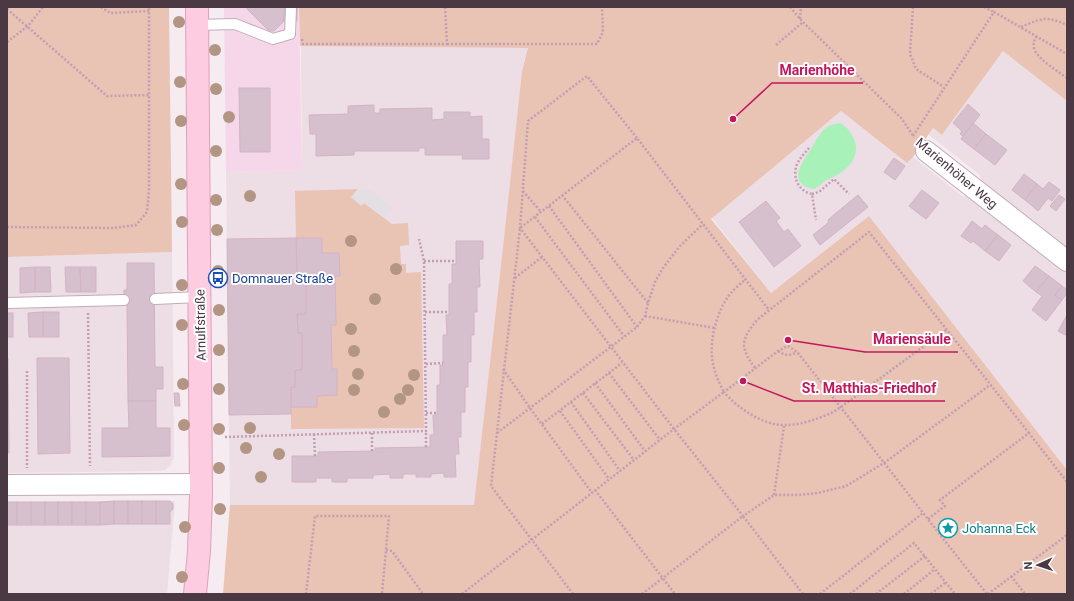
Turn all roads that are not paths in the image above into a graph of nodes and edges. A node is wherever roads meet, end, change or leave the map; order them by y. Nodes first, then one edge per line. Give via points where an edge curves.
1 (290, 7) edge
2 (197, 16) edge
3 (926, 151) road end
4 (1067, 261) edge
5 (199, 297) junction
6 (155, 299) dead end
7 (124, 300) dead end
8 (7, 303) edge
9 (201, 484) junction
10 (7, 486) edge
11 (195, 594) edge

1 - 2 lane via 290,34 273,39 235,24
2 - 5 main road, Arnulfstraße
3 - 4 street, Marienhöher Weg
5 - 6 lane
5 - 9 main road, Arnulfstraße
7 - 8 lane
9 - 10 street
9 - 11 main road, Arnulfstraße

